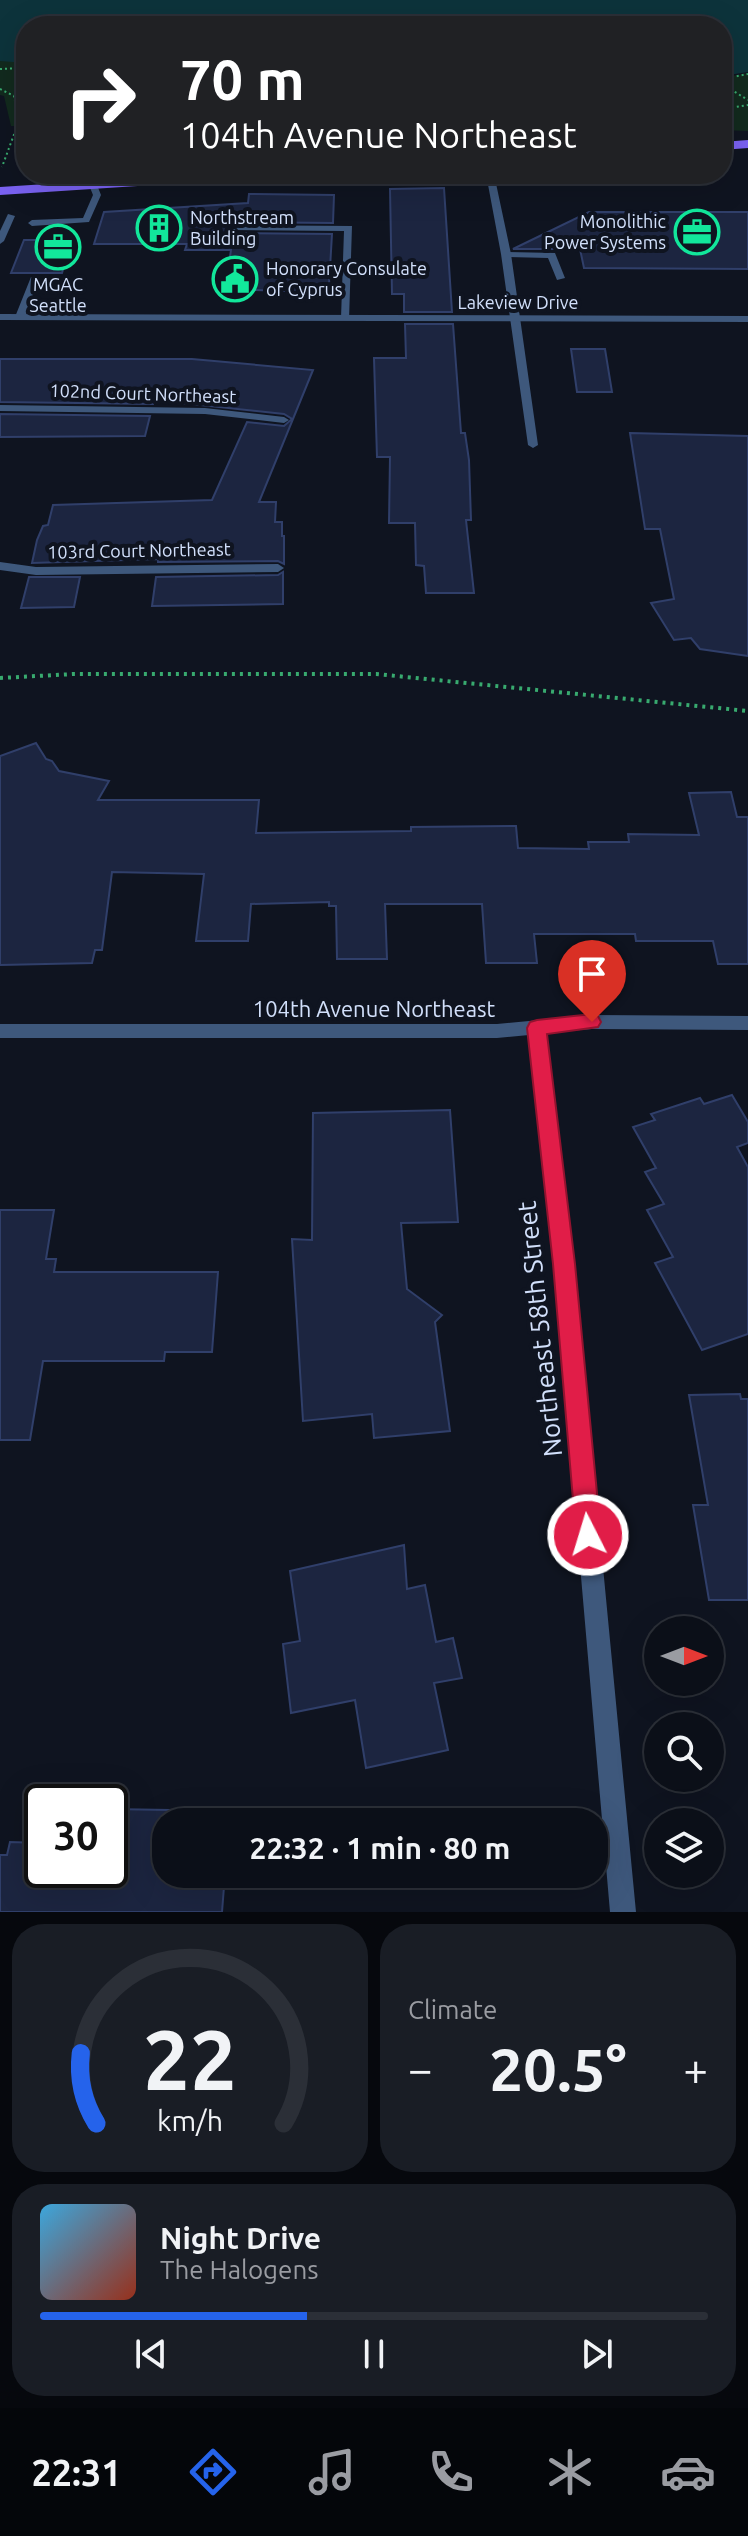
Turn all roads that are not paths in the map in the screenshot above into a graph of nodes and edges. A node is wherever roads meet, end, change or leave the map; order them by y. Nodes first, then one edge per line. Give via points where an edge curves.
1 (104, 184) edge
2 (492, 184) edge
3 (93, 185) junction
4 (0, 191) edge
5 (11, 216) dead end
6 (32, 223) dead end
7 (236, 228) dead end
8 (0, 241) edge
9 (506, 254) junction
10 (560, 278) dead end
11 (34, 279) dead end
12 (0, 317) edge
13 (20, 317) junction
14 (346, 318) junction
15 (514, 318) junction
16 (748, 319) edge
17 (0, 408) edge
18 (284, 420) dead end
19 (533, 445) dead end
20 (0, 566) edge
21 (278, 568) dead end
22 (748, 1023) edge
23 (537, 1028) junction
24 (0, 1032) edge
25 (623, 1912) edge

1 - 3 main road
2 - 9 street
3 - 4 main road
3 - 6 street via 97,195 86,220
5 - 8 street
7 - 14 street via 349,228
9 - 10 street via 552,255
9 - 15 street
11 - 13 street
12 - 13 street, Lakeview Drive
13 - 14 street, Lakeview Drive
14 - 15 street, Lakeview Drive
15 - 16 street, Lakeview Drive
15 - 19 street
17 - 18 street, 102nd Court Northeast via 205,411
20 - 21 street, 103rd Court Northeast via 36,571
22 - 23 street, 104th Avenue Northeast via 592,1022
23 - 24 street, 104th Avenue Northeast
23 - 25 street, Northeast 58th Street via 564,1264

